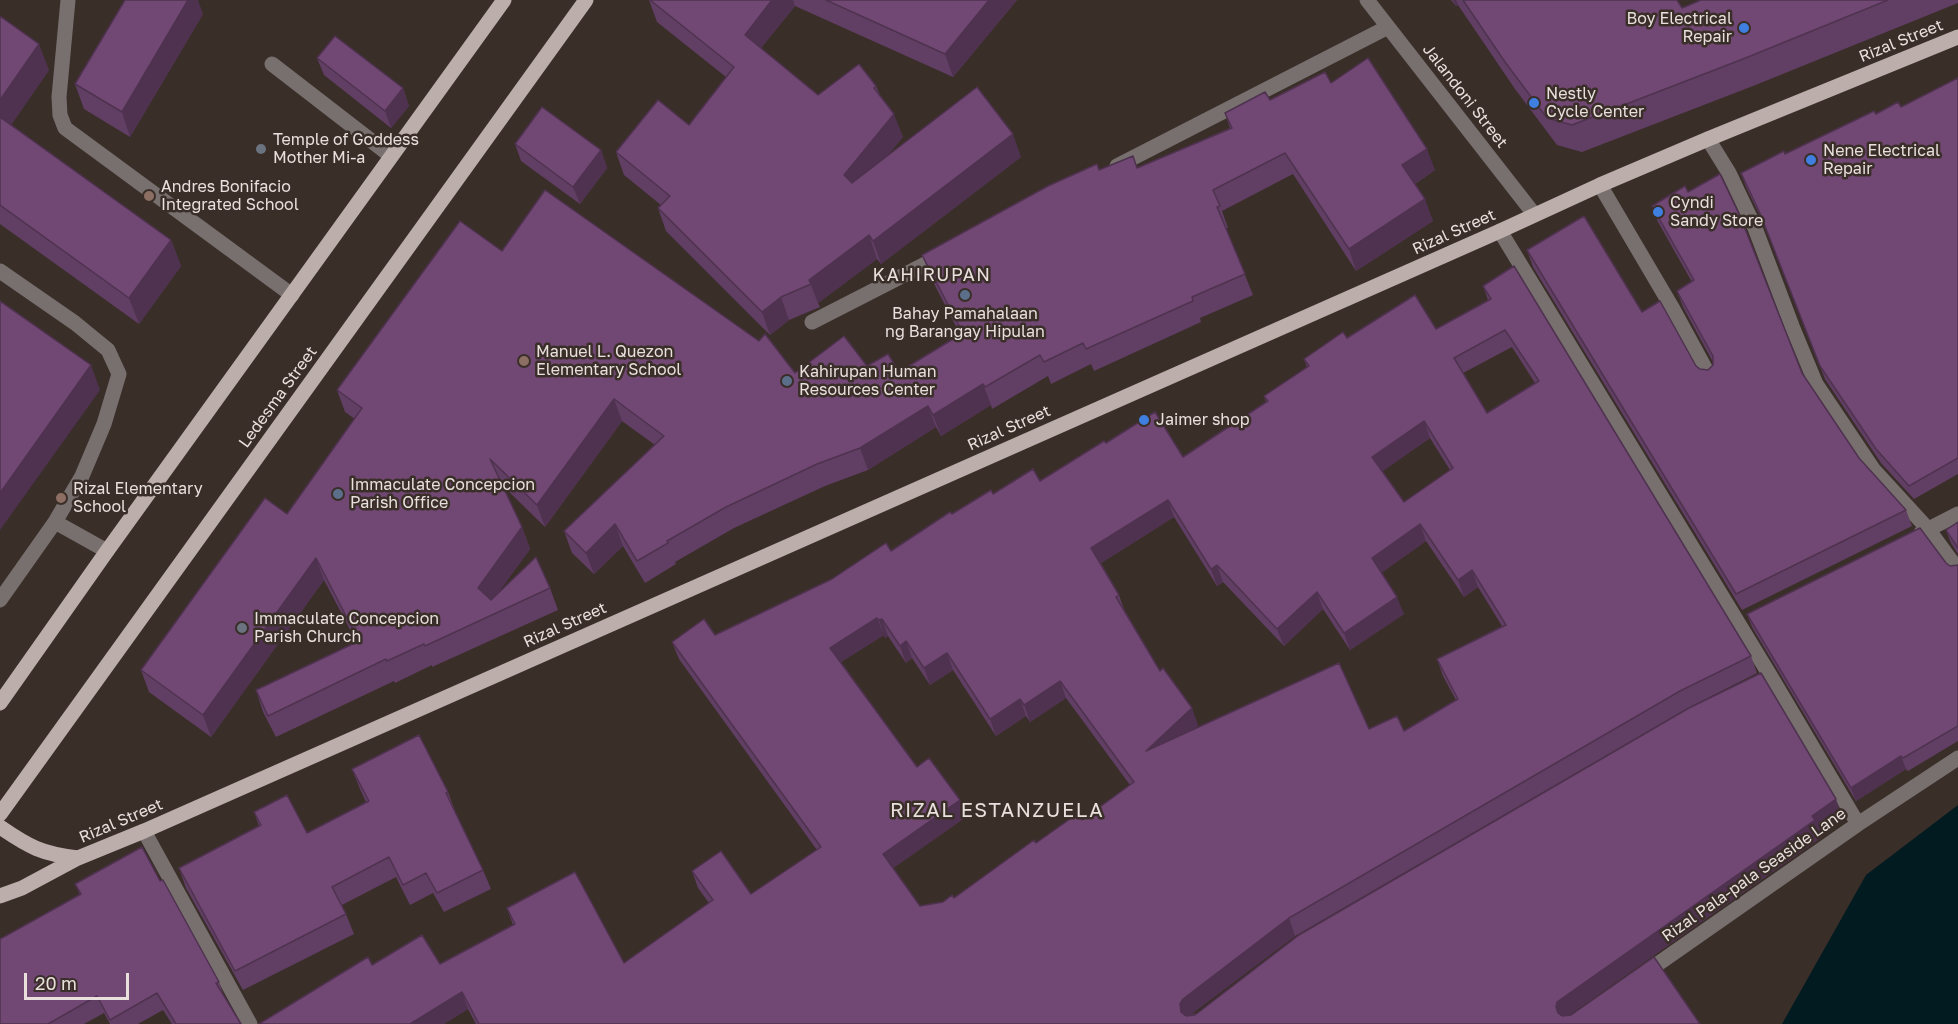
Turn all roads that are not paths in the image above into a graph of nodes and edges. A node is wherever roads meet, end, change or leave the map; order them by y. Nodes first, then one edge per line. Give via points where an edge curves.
1 (68, 0) edge
2 (504, 0) edge
3 (586, 0) edge
4 (1367, 0) edge
5 (1388, 27) junction
6 (1958, 37) edge
7 (272, 64) dead end
8 (1708, 139) junction
9 (392, 156) junction
10 (1100, 175) edge
11 (1599, 185) junction
12 (1534, 214) junction
13 (1500, 231) junction
14 (951, 251) edge
15 (0, 271) edge
16 (292, 295) junction
17 (813, 322) dead end
18 (1710, 377) edge
19 (1958, 514) edge
20 (55, 522) junction
21 (1928, 529) junction
22 (1907, 540) edge
23 (107, 551) junction
24 (1958, 570) edge
25 (0, 600) edge
26 (0, 703) edge
27 (1958, 758) edge
28 (0, 814) edge
29 (1858, 824) junction
30 (0, 827) edge
31 (144, 831) junction
32 (78, 858) junction
33 (0, 896) edge
34 (1629, 984) edge
35 (250, 1024) edge

1 - 16 street via 59,97 65,128
2 - 9 main road
3 - 28 main road, Ledesma Street
4 - 5 street, Jalandoni Street
5 - 10 street
5 - 12 street, Jalandoni Street
6 - 8 main road, Rizal Street
7 - 9 street
8 - 11 main road, Rizal Street
8 - 21 street via 1755,228 1816,384 1873,469
9 - 16 main road
11 - 12 main road, Rizal Street
11 - 18 street
12 - 13 main road, Rizal Street
13 - 29 street via 1743,620 1766,680
13 - 31 main road, Rizal Street
14 - 17 street
15 - 20 street via 108,350 119,374 82,476
16 - 23 main road
19 - 21 street
20 - 23 street
20 - 25 street
21 - 22 street
21 - 24 street
23 - 26 main road
27 - 29 street, Rizal Pala-pala Seaside Lane
29 - 34 street, Rizal Pala-pala Seaside Lane
30 - 32 main road, Rizal Street via 25,844 52,855
31 - 32 main road, Rizal Street
31 - 35 street
32 - 33 main road, Rizal Street

